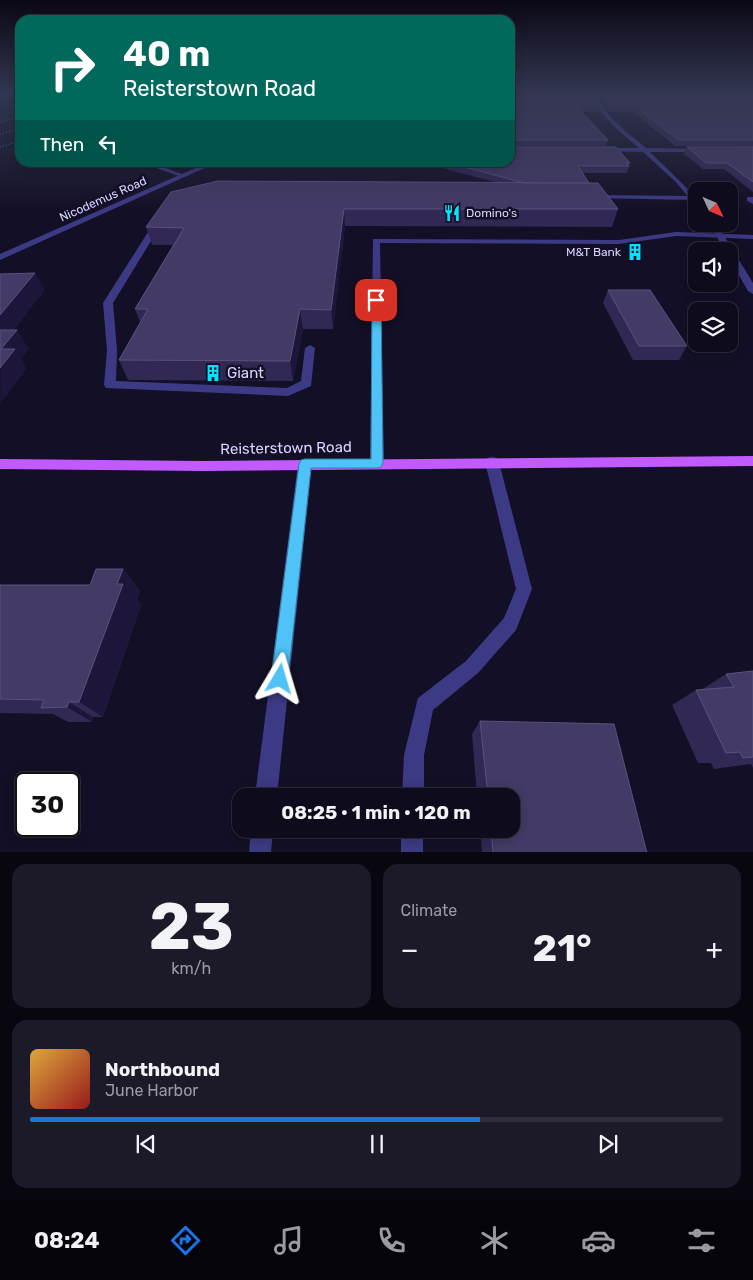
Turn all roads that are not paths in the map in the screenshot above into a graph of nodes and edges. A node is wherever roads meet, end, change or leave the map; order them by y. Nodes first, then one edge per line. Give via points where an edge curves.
1 (625, 133) edge
2 (595, 150) edge
3 (643, 150) junction
4 (707, 150) edge
5 (157, 167) edge
6 (203, 167) edge
7 (184, 176) junction
8 (688, 193) edge
9 (581, 196) edge
10 (688, 200) edge
11 (162, 217) edge
12 (719, 232) edge
13 (722, 236) junction
14 (753, 237) edge
15 (0, 257) edge
16 (753, 291) edge
17 (310, 348) dead end
18 (753, 461) edge
19 (492, 462) junction
20 (377, 463) junction
21 (0, 464) edge
22 (305, 464) junction
23 (267, 788) edge
24 (413, 788) edge
25 (261, 838) edge
26 (412, 838) edge
27 (260, 852) edge
28 (412, 852) edge

1 - 3 street
2 - 3 street
3 - 4 street
3 - 8 street
5 - 7 street
6 - 7 street, Nicodemus Road
7 - 15 street, Nicodemus Road
9 - 10 street
11 - 17 street via 108,303 112,350 110,385 288,392 307,383
12 - 13 street
13 - 14 street
13 - 16 street
13 - 20 street via 670,234 619,242 376,241
18 - 19 main road, Reisterstown Road
19 - 20 main road, Reisterstown Road
19 - 24 street via 524,589 510,624 472,666 425,705 414,755
20 - 22 main road, Reisterstown Road
21 - 22 main road, Reisterstown Road
22 - 23 street
25 - 27 street
26 - 28 street

